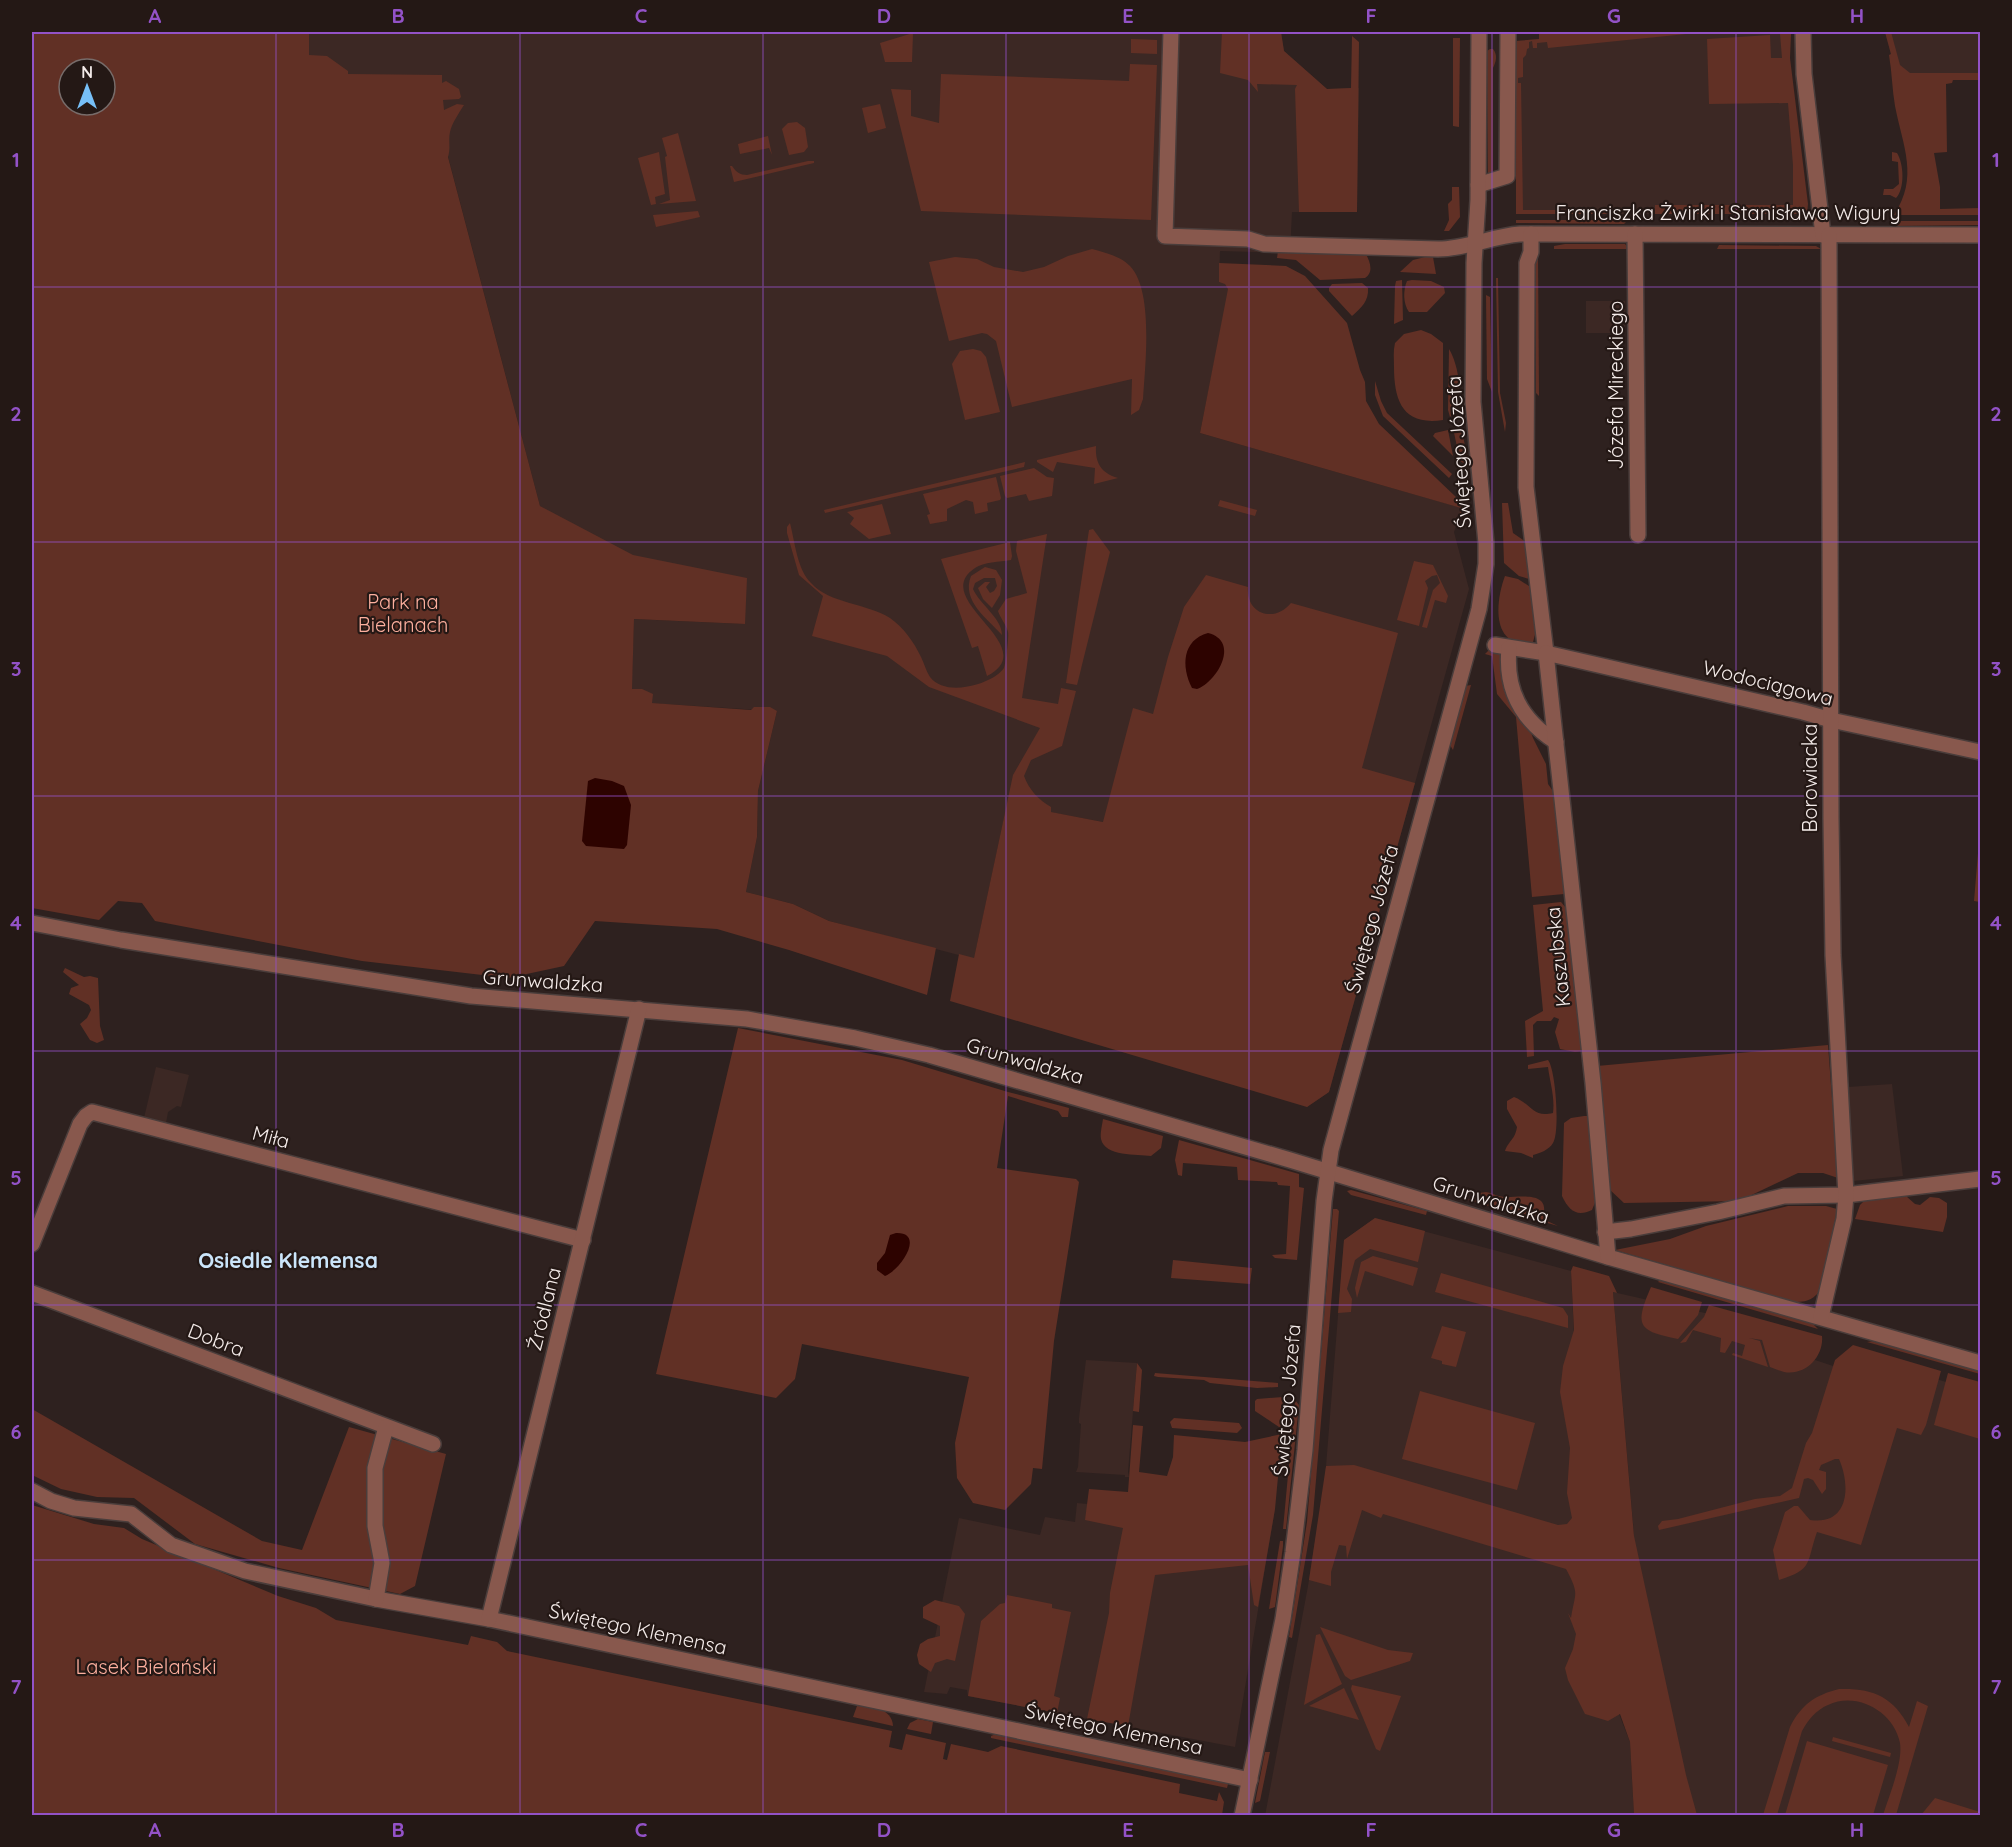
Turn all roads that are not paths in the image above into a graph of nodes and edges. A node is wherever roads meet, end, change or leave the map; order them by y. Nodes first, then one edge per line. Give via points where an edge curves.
1 (1171, 32) edge
2 (1479, 32) edge
3 (1508, 32) edge
4 (1522, 32) edge
5 (1803, 32) edge
6 (1508, 53) junction
7 (1478, 185) junction
8 (1531, 234) junction
9 (1635, 234) junction
10 (1826, 235) junction
11 (1980, 235) edge
12 (1476, 242) junction
13 (1638, 535) dead end
14 (1546, 653) junction
15 (1831, 720) junction
16 (1556, 742) junction
17 (1980, 752) edge
18 (32, 923) edge
19 (639, 1009) junction
20 (1328, 1172) junction
21 (1980, 1179) edge
22 (1846, 1195) junction
23 (1605, 1232) junction
24 (583, 1240) junction
25 (32, 1244) edge
26 (1608, 1257) junction
27 (32, 1293) edge
28 (1821, 1317) junction
29 (1980, 1363) edge
30 (386, 1427) junction
31 (433, 1444) dead end
32 (32, 1491) edge
33 (376, 1599) junction
34 (489, 1619) junction
35 (1250, 1780) junction
36 (1242, 1815) edge

1 - 12 street, Franciszka Żwirki i Stanisława Wigury via 1165,236 1248,239 1264,244 1438,249
2 - 7 street, Świętego Józefa
3 - 6 street
4 - 6 street
5 - 10 street, Borowiacka via 1804,74
6 - 7 street via 1507,176
7 - 12 street, Świętego Józefa
8 - 9 street, Franciszka Żwirki i Stanisława Wigury
8 - 12 street, Franciszka Żwirki i Stanisława Wigury
8 - 14 street, Kaszubska via 1527,262 1526,487
9 - 10 street, Franciszka Żwirki i Stanisława Wigury
9 - 13 street, Józefa Mireckiego
10 - 11 street, Franciszka Żwirki i Stanisława Wigury
10 - 15 street, Borowiacka
12 - 20 street, Świętego Józefa via 1473,402 1485,524 1483,584
14 - 15 street, Wodociągowa
14 - 16 street, Kaszubska
14 - 16 street, Wodociągowa via 1502,646 1515,697 1535,725
15 - 17 street, Wodociągowa
15 - 22 street, Borowiacka via 1833,955
16 - 23 street, Kaszubska
18 - 19 street, Grunwaldzka via 471,996
19 - 20 street, Grunwaldzka via 747,1019 930,1055
19 - 24 street, Źródlana
20 - 26 street, Grunwaldzka
20 - 35 street, Świętego Józefa via 1293,1552
21 - 22 street
22 - 23 street via 1784,1196
22 - 28 street, Borowiacka
23 - 26 street, Kaszubska
24 - 25 street, Miła via 92,1112 80,1124
24 - 34 street, Źródlana
26 - 28 street, Grunwaldzka
27 - 30 street, Dobra
28 - 29 street, Grunwaldzka
30 - 31 street, Dobra
30 - 33 street via 375,1468 375,1526 382,1563
32 - 33 street, Świętego Klemensa via 74,1508 131,1514 171,1545 245,1571
33 - 34 street, Świętego Klemensa
34 - 35 street, Świętego Klemensa
35 - 36 street, Świętego Józefa

